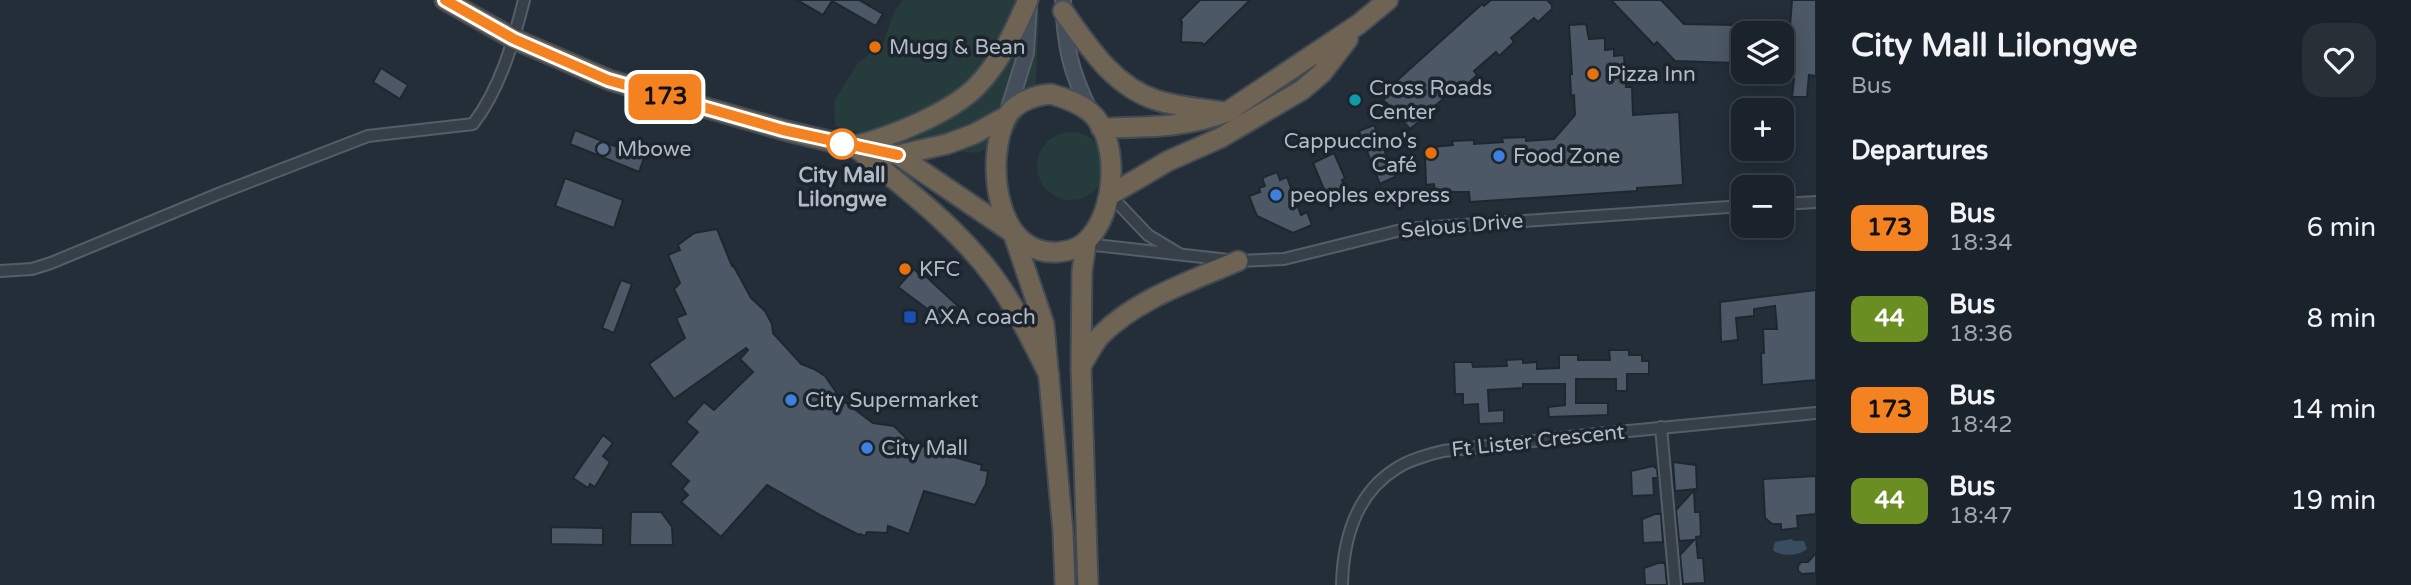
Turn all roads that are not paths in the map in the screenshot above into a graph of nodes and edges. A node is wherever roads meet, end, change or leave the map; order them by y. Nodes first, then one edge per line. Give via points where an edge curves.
1 (445, 0) edge
2 (524, 0) edge
3 (1028, 0) edge
4 (1388, 0) edge
5 (1063, 6) edge
6 (1359, 24) junction
7 (514, 39) junction
8 (1227, 112) junction
9 (1007, 116) junction
10 (1096, 120) junction
11 (854, 146) junction
12 (898, 155) junction
13 (1110, 195) junction
14 (1816, 202) edge
15 (1794, 203) edge
16 (1731, 207) edge
17 (1013, 233) junction
18 (1086, 244) junction
19 (1183, 256) junction
20 (1238, 261) junction
21 (0, 271) edge
22 (1081, 367) junction
23 (1049, 375) junction
24 (1816, 413) edge
25 (1661, 427) junction
26 (1065, 585) edge
27 (1088, 585) edge
28 (1342, 585) edge
29 (1675, 585) edge

1 - 7 highway
2 - 7 street
3 - 9 main road via 1026,53
3 - 11 highway via 1011,38 974,89 928,118
4 - 6 highway
5 - 8 highway via 1102,63 1124,83 1155,99
5 - 10 main road via 1074,79
6 - 8 highway
6 - 13 highway via 1322,73 1302,90
7 - 11 highway via 608,80
7 - 21 street via 486,107 474,124 368,136 51,263
8 - 10 highway via 1174,126
9 - 10 highway via 1026,100 1052,94 1069,99
9 - 12 highway via 947,144
9 - 17 highway via 996,157 997,183
10 - 13 highway via 1110,155
11 - 12 highway
11 - 23 highway via 975,254 1018,314
12 - 17 highway
13 - 18 highway via 1099,226
13 - 19 street, Selous Drive via 1149,235
14 - 15 street
16 - 20 street, Selous Drive via 1405,229 1284,259
17 - 18 highway via 1033,248 1053,253
17 - 23 highway via 1044,324
18 - 19 street, Selous Drive
18 - 22 highway
19 - 20 street, Selous Drive
20 - 22 highway via 1184,283 1119,319 1098,338
22 - 27 highway
23 - 26 highway
24 - 25 street, Ft Lister Crescent
25 - 28 street, Ft Lister Crescent via 1443,451 1398,467 1379,482 1354,519 1345,546
25 - 29 street

